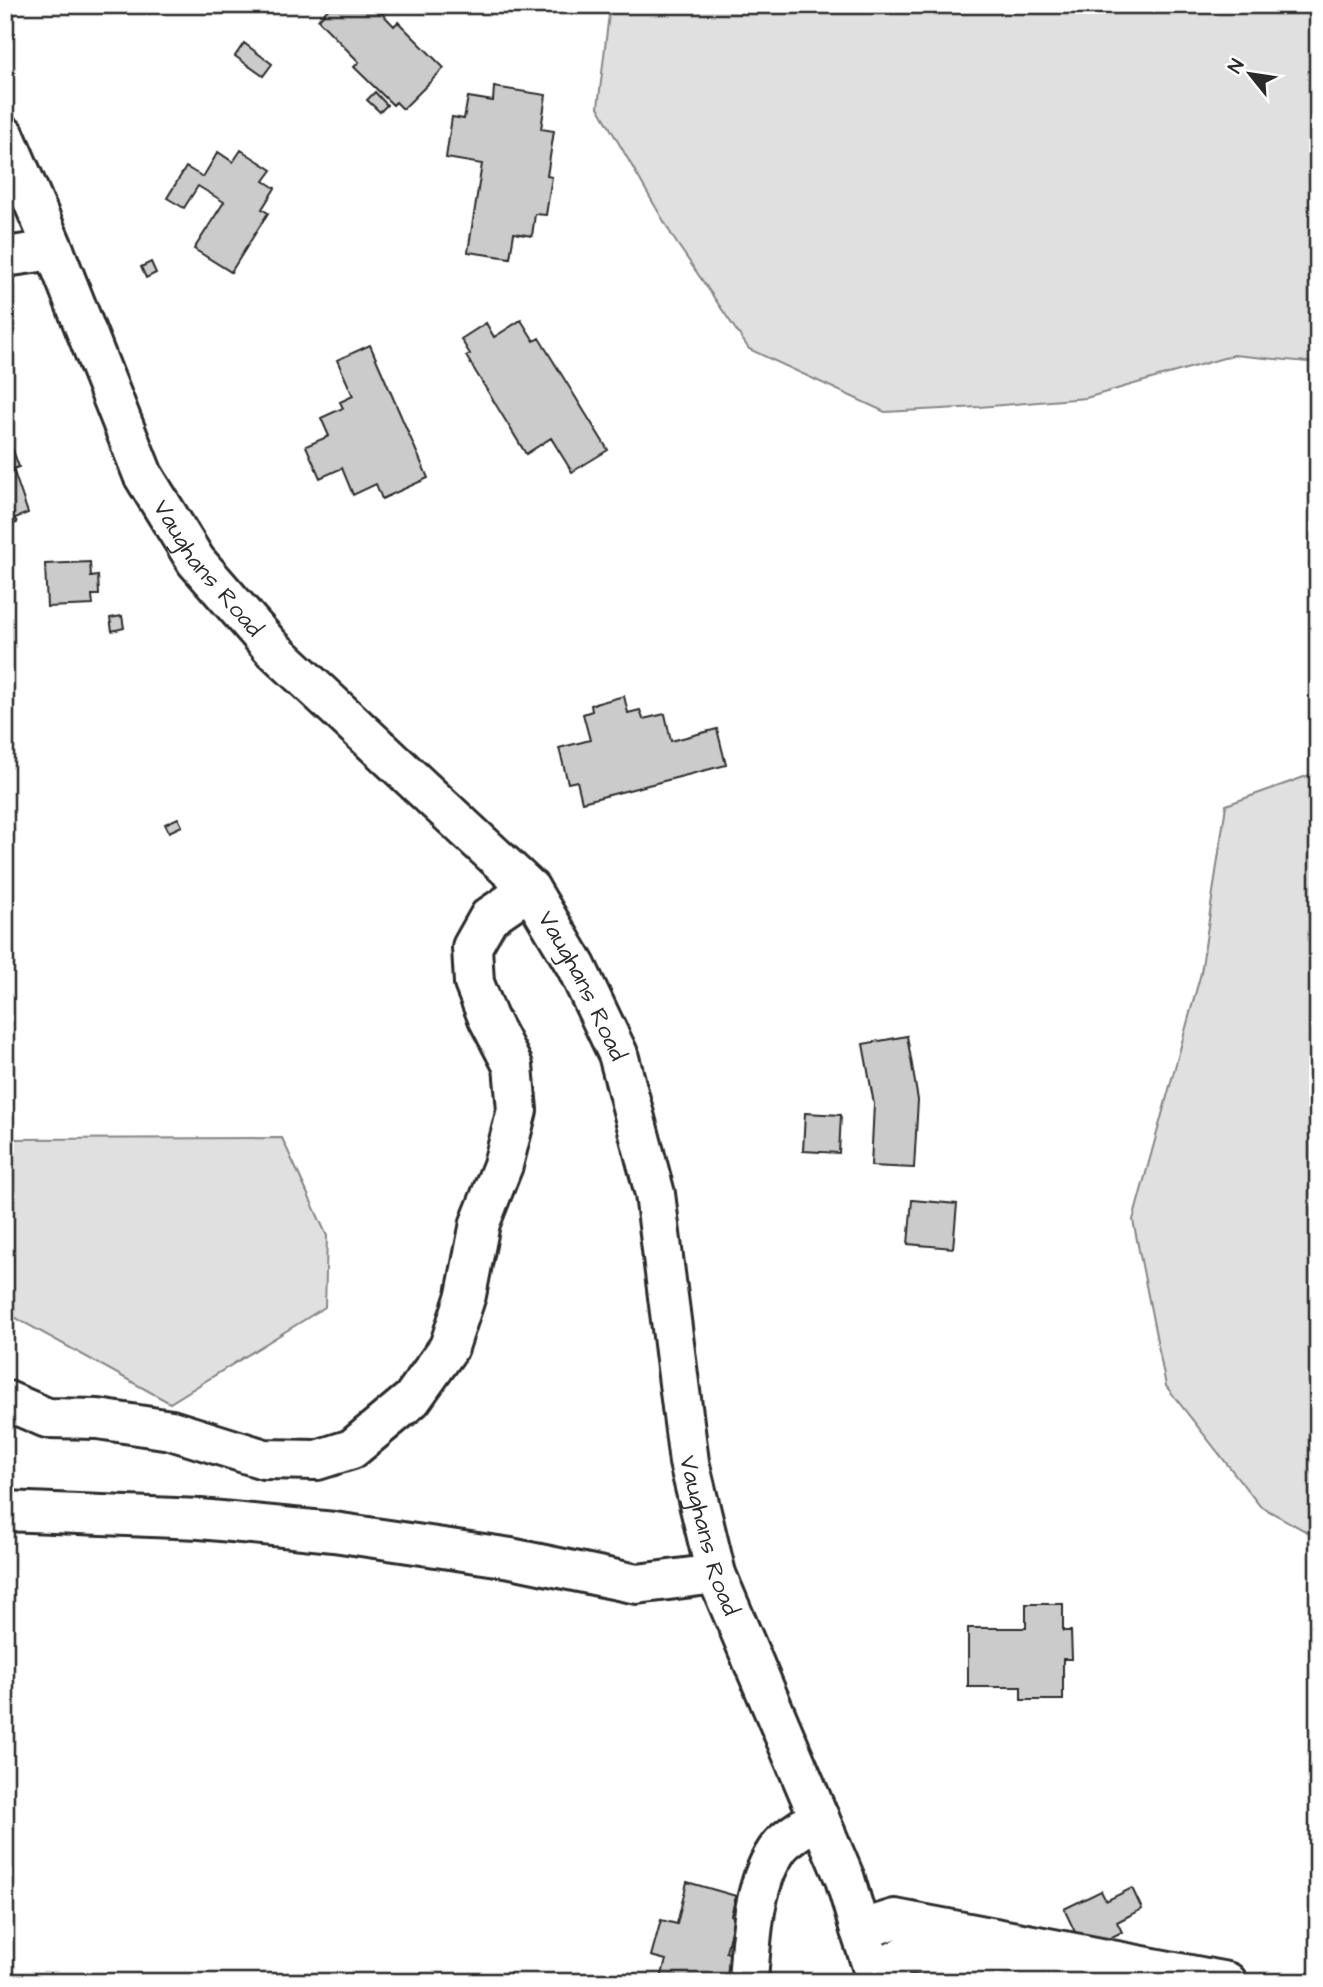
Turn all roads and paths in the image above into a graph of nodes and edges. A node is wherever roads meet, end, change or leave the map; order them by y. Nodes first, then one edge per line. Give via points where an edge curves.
1 (5, 136) edge
2 (54, 250) junction
3 (5, 257) edge
4 (530, 890) junction
5 (5, 1400) edge
6 (5, 1511) edge
7 (716, 1574) junction
8 (819, 1817) junction
9 (860, 1930) junction
10 (875, 1977) edge
11 (748, 1982) edge
12 (1064, 1982) edge
13 (1227, 1982) edge

1 - 2 street, Vaughans Road
2 - 3 street
2 - 4 street, Vaughans Road via 143,475 196,561 272,648
4 - 5 street via 489,917 472,947 474,983 513,1066 517,1110 503,1165 480,1223 466,1295 449,1347 412,1399 352,1449 317,1460 264,1459 171,1430 135,1424 47,1418
4 - 7 street, Vaughans Road via 576,966 618,1054 655,1194 689,1462
6 - 7 street via 200,1519 334,1532 511,1558 637,1584
7 - 8 street, Vaughans Road
8 - 9 street, Vaughans Road via 845,1878
8 - 11 street via 781,1844 765,1870 752,1928
9 - 10 street, Vaughans Road
9 - 13 street via 895,1919
10 - 12 street via 908,1954

